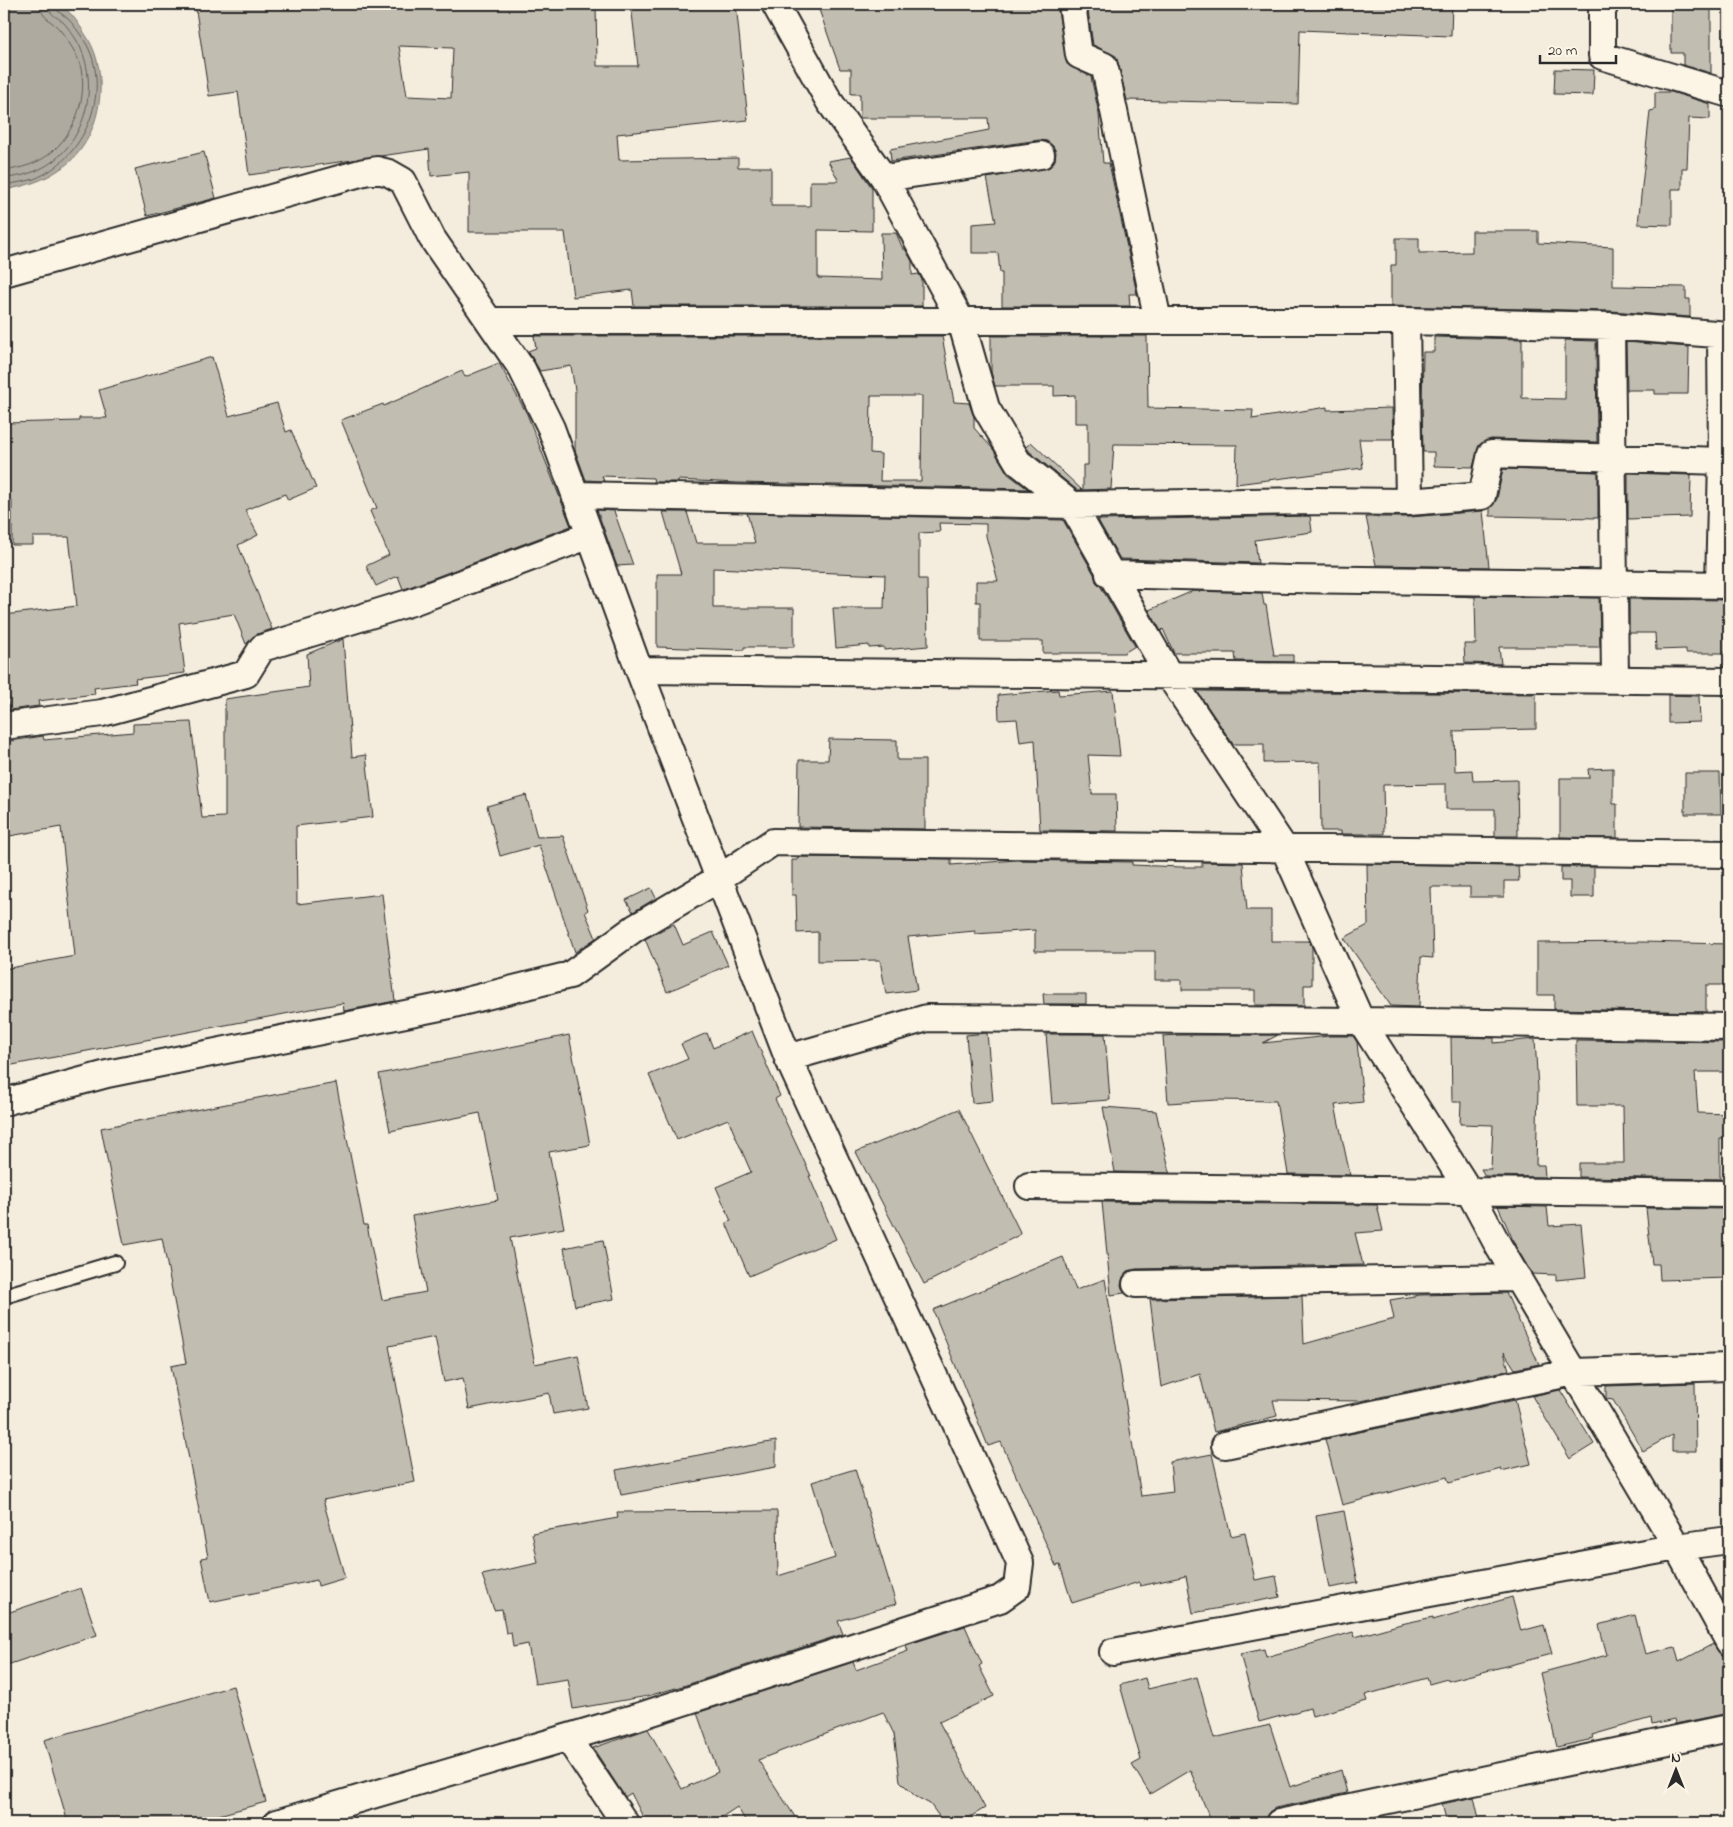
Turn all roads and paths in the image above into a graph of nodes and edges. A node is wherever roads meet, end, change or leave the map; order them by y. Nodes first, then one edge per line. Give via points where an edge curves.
1 (775, 4) edge
2 (1072, 4) edge
3 (1605, 4) edge
4 (1729, 94) edge
5 (1041, 155) dead end
6 (884, 178) junction
7 (4, 273) edge
8 (490, 321) junction
9 (961, 321) junction
10 (1158, 321) junction
11 (1406, 322) junction
12 (1611, 326) junction
13 (1725, 335) edge
14 (1612, 457) junction
15 (1722, 461) junction
16 (575, 495) junction
17 (1409, 502) junction
18 (1072, 505) junction
19 (590, 535) junction
20 (1109, 574) junction
21 (1613, 583) junction
22 (1724, 585) edge
23 (638, 670) junction
24 (1169, 676) junction
25 (1615, 680) junction
26 (1729, 681) edge
27 (4, 726) edge
28 (1284, 848) junction
29 (1729, 854) edge
30 (718, 880) junction
31 (1361, 1020) junction
32 (1729, 1027) edge
33 (788, 1058) junction
34 (4, 1102) edge
35 (1029, 1186) dead end
36 (1469, 1190) junction
37 (1729, 1194) edge
38 (115, 1263) dead end
39 (1518, 1278) junction
40 (1136, 1284) dead end
41 (4, 1296) edge
42 (1729, 1368) edge
43 (1574, 1372) junction
44 (1224, 1445) dead end
45 (1729, 1540) edge
46 (1678, 1547) junction
47 (1729, 1642) edge
48 (1113, 1652) dead end
49 (1729, 1728) edge
50 (568, 1738) junction
51 (277, 1823) edge
52 (625, 1823) edge
53 (1279, 1823) edge

1 - 6 street via 829,100
2 - 10 street via 1078,56 1104,66 1106,73
3 - 4 street via 1602,12 1602,56
5 - 6 street
6 - 9 street
7 - 8 street via 377,170 403,181 432,238
8 - 9 street
8 - 16 street via 522,369 551,428
9 - 10 street
9 - 18 street via 986,408 1018,462
10 - 11 street
11 - 12 street
11 - 17 street
12 - 13 street
12 - 14 street
13 - 15 street
14 - 15 street
14 - 17 street via 1491,454 1482,496
14 - 21 street
15 - 22 street
16 - 18 street
16 - 19 street
17 - 18 street
18 - 20 street
19 - 23 street
19 - 27 street via 412,602 262,648 246,674 102,713
20 - 21 street
20 - 24 street
21 - 22 street
21 - 25 street
23 - 24 street
23 - 30 street
24 - 25 street
24 - 28 street
25 - 26 street
28 - 29 street
28 - 30 street via 773,842
28 - 31 street
30 - 33 street
30 - 34 street via 635,928 570,976 450,1005 107,1074
31 - 32 street
31 - 33 street via 928,1018
31 - 36 street
33 - 50 street via 1020,1563 1017,1587 1000,1599
35 - 36 street
36 - 37 street
36 - 39 street
38 - 41 lane
39 - 40 street
39 - 43 street
42 - 43 street
43 - 44 street
43 - 46 street
45 - 46 street
46 - 47 street
46 - 48 street
49 - 53 street
50 - 51 street
50 - 52 street

